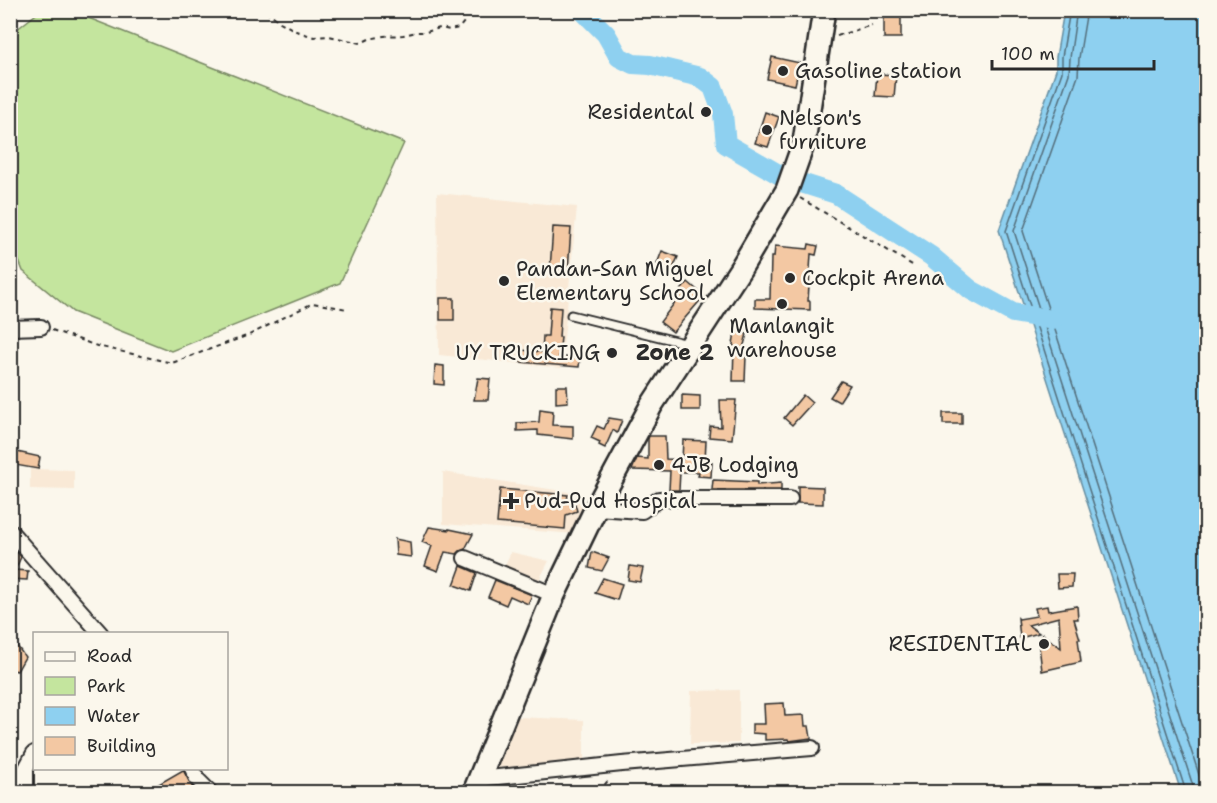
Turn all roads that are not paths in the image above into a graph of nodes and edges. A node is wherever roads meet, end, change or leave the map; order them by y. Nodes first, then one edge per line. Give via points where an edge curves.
1 (824, 10) edge
2 (571, 315) dead end
3 (41, 327) road end
4 (10, 328) edge
5 (691, 345) junction
6 (790, 499) dead end
7 (596, 508) junction
8 (10, 531) edge
9 (465, 558) dead end
10 (554, 595) junction
11 (101, 632) edge
12 (812, 748) dead end
13 (33, 755) edge
14 (193, 770) edge
15 (476, 786) edge
16 (26, 792) edge
17 (210, 792) edge

1 - 5 main road via 804,141 787,190
2 - 5 lane
3 - 4 street
5 - 7 main road via 651,406
6 - 7 street via 659,500 642,511
7 - 10 main road
8 - 11 street
9 - 10 street
10 - 15 main road
12 - 15 street via 610,765
13 - 16 street via 26,768
14 - 17 street

